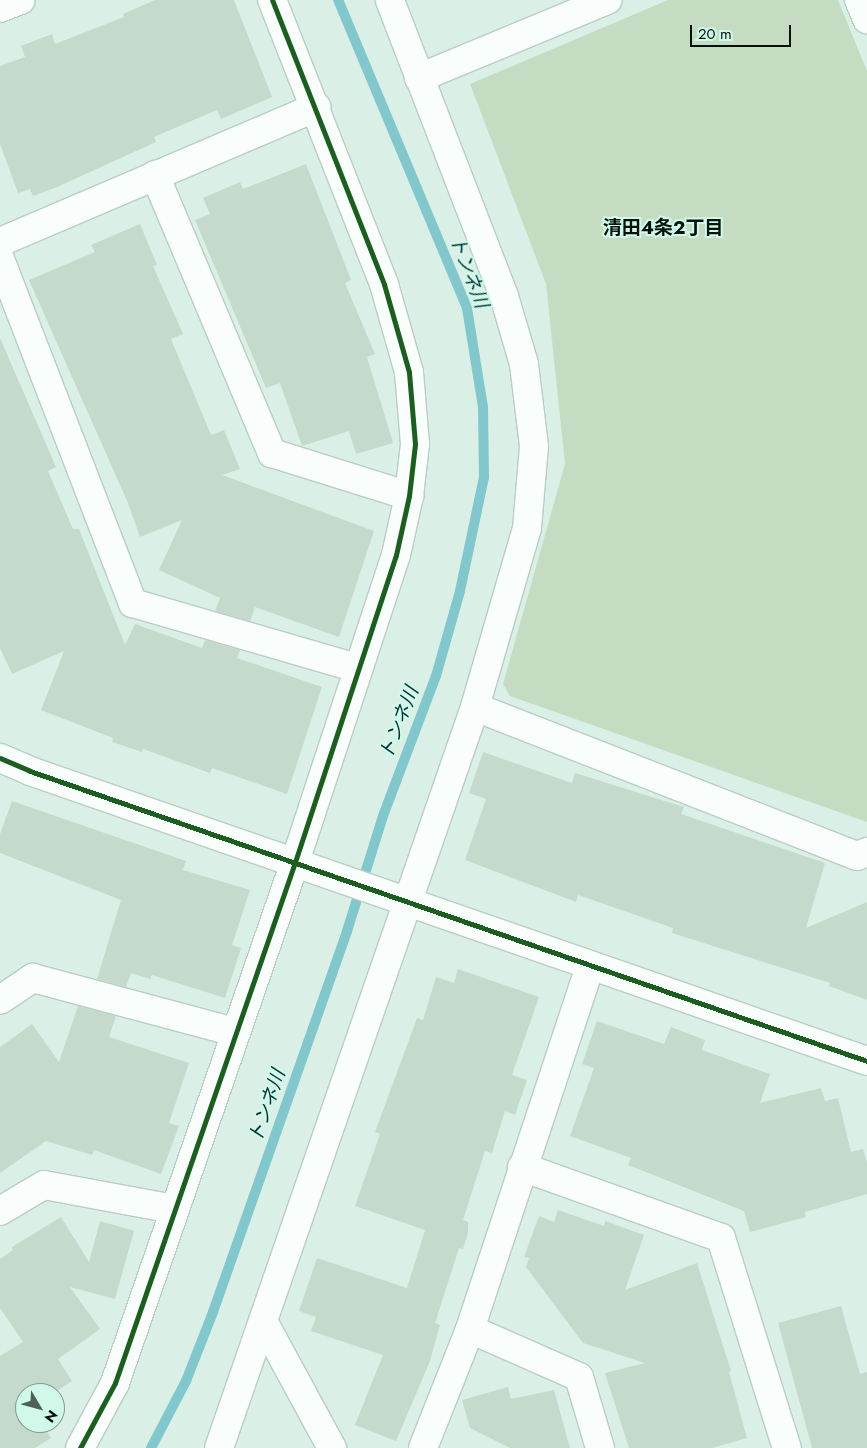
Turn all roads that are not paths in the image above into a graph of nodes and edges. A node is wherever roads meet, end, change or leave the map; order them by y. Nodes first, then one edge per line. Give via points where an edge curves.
1 (21, 0) edge
2 (272, 0) edge
3 (390, 0) edge
4 (608, 0) edge
5 (859, 0) edge
6 (0, 8) edge
7 (867, 19) edge
8 (419, 78) junction
9 (316, 106) junction
10 (155, 175) junction
11 (0, 242) edge
12 (0, 259) edge
13 (409, 496) junction
14 (357, 668) junction
15 (475, 706) junction
16 (0, 758) edge
17 (867, 852) edge
18 (295, 862) junction
19 (396, 898) junction
20 (590, 966) junction
21 (0, 1000) edge
22 (235, 1032) junction
23 (867, 1061) edge
24 (522, 1167) junction
25 (173, 1209) junction
26 (0, 1211) edge
27 (263, 1320) junction
28 (470, 1330) junction
29 (80, 1448) edge
30 (219, 1448) edge
31 (332, 1448) edge
32 (423, 1448) edge
33 (600, 1448) edge
34 (787, 1448) edge

1 - 6 street
2 - 9 street
3 - 8 street
4 - 8 street
5 - 7 street
8 - 15 street via 504,296 524,364 534,446 527,528
9 - 10 street
9 - 13 street via 384,284 409,372 415,444
10 - 11 street
10 - 13 street via 272,454
12 - 14 street via 133,603
13 - 14 street via 396,555
14 - 18 street
15 - 17 street via 857,856
15 - 19 street
16 - 18 street
18 - 19 street
18 - 22 street
19 - 20 street
19 - 27 street
20 - 23 street
20 - 24 street
21 - 22 street via 33,978
22 - 25 street
24 - 28 street
24 - 34 street via 721,1238
25 - 26 street via 44,1184
25 - 29 street via 115,1383
27 - 30 street
27 - 31 street
28 - 32 street
28 - 33 street via 579,1377

